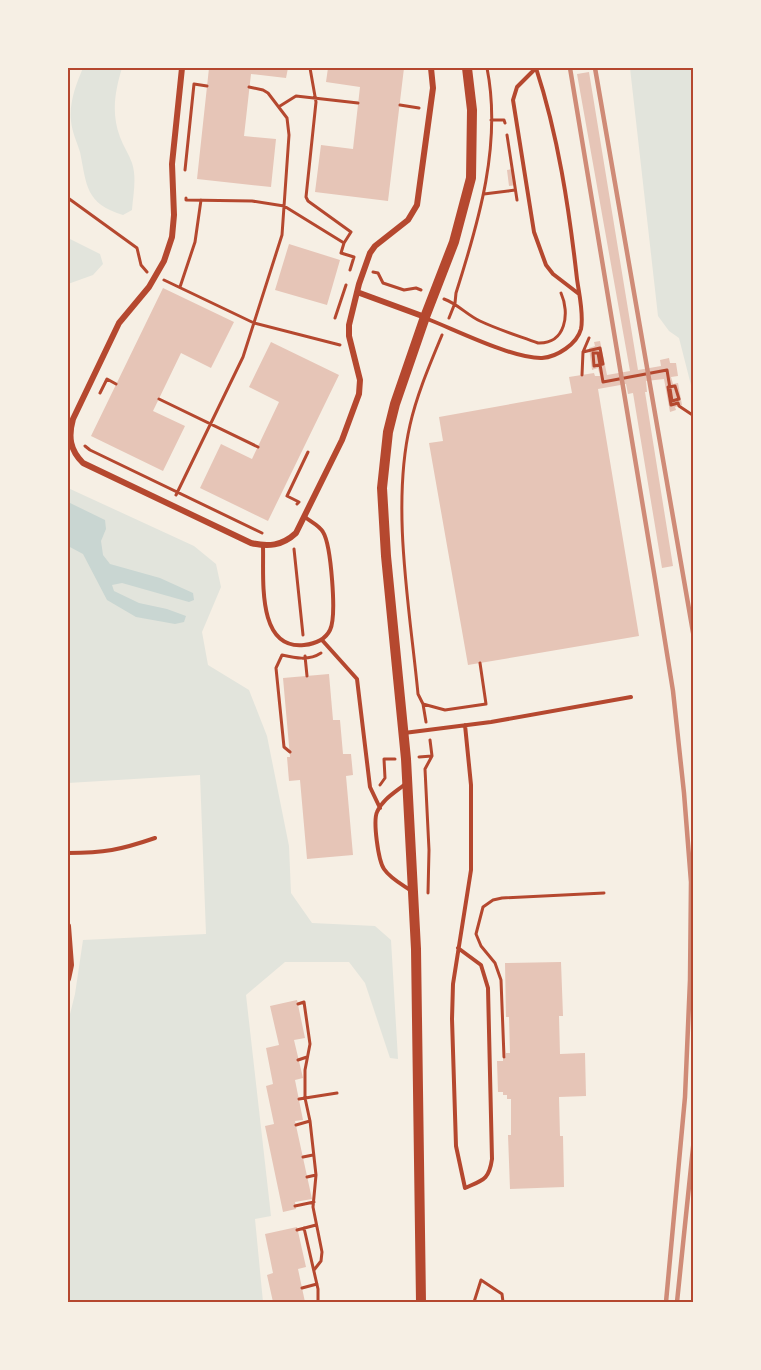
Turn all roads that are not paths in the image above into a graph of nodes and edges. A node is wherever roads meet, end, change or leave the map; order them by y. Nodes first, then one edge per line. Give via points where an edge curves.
1 (182, 68) edge
2 (431, 68) edge
3 (467, 68) edge
4 (536, 68) edge
5 (357, 292) junction
6 (579, 294) junction
7 (425, 317) junction
8 (305, 517) junction
9 (263, 546) junction
10 (322, 640) junction
11 (631, 697) dead end
12 (465, 725) junction
13 (404, 733) junction
14 (407, 783) junction
15 (380, 808) junction
16 (155, 838) dead end
17 (68, 853) edge
18 (413, 892) junction
19 (68, 926) edge
20 (458, 948) junction
21 (68, 979) edge
22 (422, 1302) edge

1 - 9 street via 172,164 172,237 149,287 119,323 73,419 71,446 83,463
2 - 5 street via 433,88 417,205 408,220 375,246
3 - 7 street via 472,110 471,178 454,242
4 - 6 lane via 549,112
4 - 6 lane via 517,87 513,100 534,232 546,265
5 - 7 street
5 - 8 street via 349,325 359,394 346,432
6 - 7 lane via 581,328 575,341 543,358 507,350
7 - 13 street via 395,404 383,467 382,512
8 - 9 street via 290,538
8 - 10 lane via 319,527 326,541 334,605 333,622
9 - 10 lane via 265,598 273,633 290,645 311,645
10 - 15 lane via 357,679 370,787
11 - 12 lane
12 - 13 lane
12 - 20 lane via 471,785 471,870
13 - 14 street
14 - 15 lane
14 - 18 street
15 - 18 lane via 375,823 383,868
16 - 17 lane via 101,853
18 - 22 street
19 - 21 street
20 - 20 lane via 452,1020 456,1146 465,1188 485,1179 492,1159 488,988 481,965

